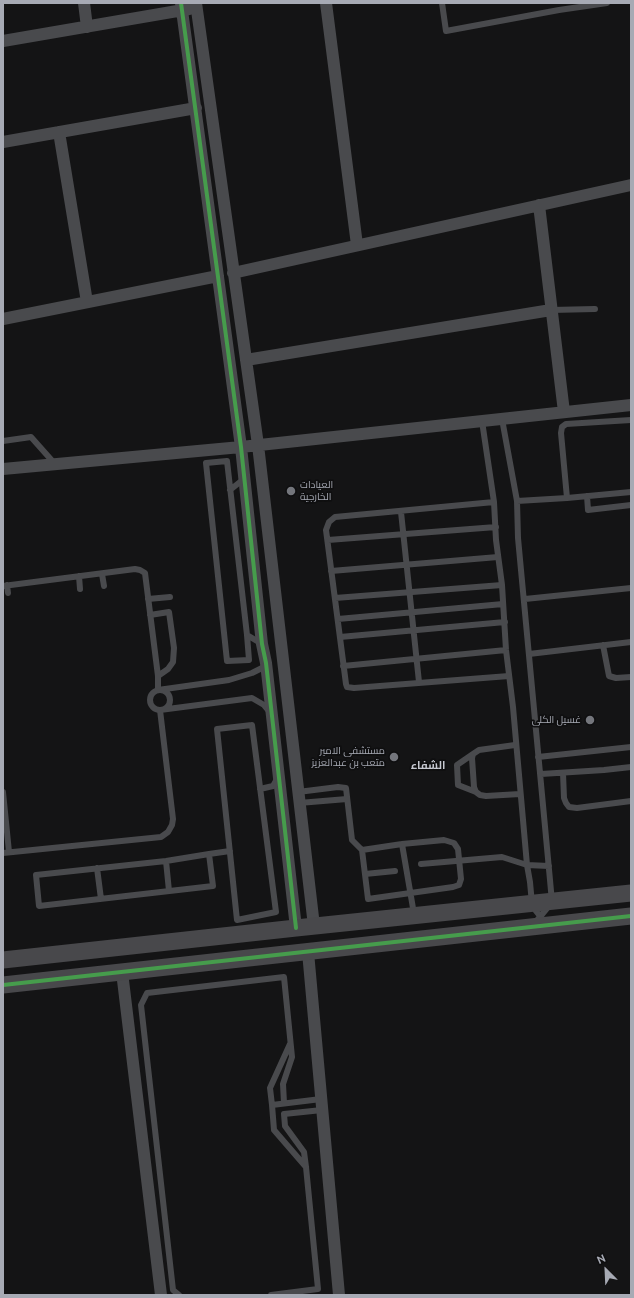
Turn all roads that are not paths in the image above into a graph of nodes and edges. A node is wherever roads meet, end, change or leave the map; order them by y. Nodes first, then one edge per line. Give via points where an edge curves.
1 (84, 3) edge
2 (326, 3) edge
3 (442, 3) edge
4 (557, 3) edge
5 (607, 3) edge
6 (197, 5) edge
7 (181, 7) edge
8 (559, 10) junction
9 (87, 27) junction
10 (3, 41) edge
11 (196, 108) junction
12 (59, 132) junction
13 (3, 142) edge
14 (631, 185) edge
15 (538, 205) junction
16 (356, 245) junction
17 (233, 273) junction
18 (218, 276) junction
19 (87, 302) junction
20 (595, 309) dead end
21 (551, 310) junction
22 (3, 319) edge
23 (246, 360) junction
24 (631, 406) edge
25 (564, 412) junction
26 (502, 419) junction
27 (631, 420) edge
28 (482, 421) junction
29 (3, 441) edge
30 (258, 444) junction
31 (241, 447) junction
32 (55, 464) junction
33 (3, 469) edge
34 (245, 478) junction
35 (230, 490) junction
36 (631, 492) edge
37 (587, 496) junction
38 (567, 498) junction
39 (517, 501) junction
40 (494, 502) junction
41 (631, 505) edge
42 (401, 512) junction
43 (496, 527) junction
44 (404, 535) junction
45 (328, 540) junction
46 (498, 557) junction
47 (407, 565) junction
48 (332, 571) junction
49 (102, 574) junction
50 (79, 576) junction
51 (32, 582) junction
52 (502, 584) junction
53 (5, 586) edge
54 (104, 586) dead end
55 (631, 588) edge
56 (80, 589) dead end
57 (33, 590) dead end
58 (410, 592) junction
59 (8, 593) dead end
60 (170, 597) dead end
61 (335, 598) junction
62 (525, 599) junction
63 (148, 600) junction
64 (503, 604) junction
65 (412, 612) junction
66 (150, 615) junction
67 (338, 620) junction
68 (505, 622) junction
69 (414, 630) junction
70 (247, 635) junction
71 (340, 637) junction
72 (631, 642) edge
73 (262, 644) junction
74 (603, 645) junction
75 (506, 650) junction
76 (529, 654) junction
77 (417, 659) junction
78 (266, 663) junction
79 (344, 666) junction
80 (158, 676) junction
81 (509, 676) junction
82 (631, 677) edge
83 (419, 682) junction
84 (158, 690) junction
85 (160, 710) junction
86 (272, 714) junction
87 (516, 745) junction
88 (631, 747) edge
89 (473, 754) junction
90 (538, 757) junction
91 (631, 767) edge
92 (563, 773) junction
93 (541, 774) junction
94 (279, 776) junction
95 (260, 789) junction
96 (3, 792) edge
97 (476, 792) junction
98 (520, 794) junction
99 (299, 797) junction
100 (281, 799) junction
101 (347, 799) junction
102 (631, 801) edge
103 (402, 844) junction
104 (362, 850) junction
105 (230, 851) junction
106 (6, 853) edge
107 (209, 854) junction
108 (166, 860) junction
109 (460, 860) junction
110 (421, 864) dead end
111 (527, 865) junction
112 (549, 866) junction
113 (97, 868) junction
114 (395, 871) dead end
115 (365, 874) junction
116 (169, 891) junction
117 (410, 892) junction
118 (631, 894) edge
119 (100, 899) junction
120 (552, 902) junction
121 (414, 916) junction
122 (631, 916) edge
123 (538, 918) junction
124 (314, 926) junction
125 (296, 928) junction
126 (415, 940) junction
127 (308, 952) junction
128 (3, 960) edge
129 (122, 972) junction
130 (3, 986) edge
131 (291, 1042) junction
132 (284, 1103) junction
133 (272, 1105) junction
134 (322, 1105) junction
135 (272, 1114) junction
136 (284, 1114) junction
137 (306, 1167) junction
138 (161, 1295) edge
139 (180, 1295) edge
140 (271, 1295) edge
141 (339, 1295) edge

1 - 9 street
2 - 16 street
3 - 8 lane via 446,31
4 - 8 lane
5 - 8 lane
6 - 7 street
6 - 17 street
7 - 9 street
7 - 11 street
9 - 10 street
11 - 12 street
11 - 18 street
12 - 13 street
12 - 19 street
14 - 15 street
15 - 16 street
15 - 21 street
16 - 17 street
17 - 23 street
18 - 19 street
18 - 31 street
19 - 22 street
20 - 21 lane
21 - 23 street
21 - 25 street
23 - 30 street
24 - 25 street
25 - 26 street
26 - 28 street
26 - 39 lane
27 - 38 lane via 566,424 562,427
28 - 30 street
28 - 40 lane
29 - 32 lane via 31,437
30 - 31 street
30 - 99 street
31 - 32 street
31 - 34 street
32 - 33 street
34 - 35 lane
34 - 73 street
35 - 70 lane
35 - 70 lane via 227,461 206,463 227,661 249,660
36 - 37 lane
37 - 38 lane
37 - 41 lane via 588,510
38 - 39 lane
39 - 62 lane via 518,538
40 - 42 lane
40 - 43 lane
42 - 44 lane
42 - 45 lane via 335,518 329,522 326,530
43 - 44 lane
43 - 46 lane
44 - 45 lane
44 - 47 lane
45 - 48 lane
46 - 47 lane
46 - 52 lane
47 - 48 lane
47 - 58 lane
48 - 61 lane
49 - 50 lane
49 - 54 lane
49 - 63 lane via 140,570 145,573
50 - 51 lane
50 - 56 lane
51 - 53 lane
51 - 57 lane
52 - 58 lane
52 - 64 lane
53 - 59 lane
55 - 62 lane
58 - 61 lane
58 - 65 lane
60 - 63 lane
61 - 67 lane
62 - 76 lane
63 - 66 lane
64 - 65 lane
64 - 68 lane
65 - 67 lane
65 - 69 lane
66 - 80 lane
66 - 80 lane via 168,612 174,648 173,662
67 - 71 lane
68 - 69 lane
68 - 75 lane
69 - 71 lane
69 - 77 lane
70 - 73 lane
71 - 79 lane
72 - 74 lane
73 - 78 street
74 - 76 lane
74 - 82 lane via 609,676
75 - 77 lane
75 - 81 lane
76 - 90 lane
77 - 79 lane
77 - 83 lane
78 - 84 lane via 252,673 229,680
78 - 86 street
79 - 83 lane via 346,684 350,688
80 - 84 lane
81 - 83 lane
81 - 87 lane
84 - 85 lane via 152,694 149,701 152,707
84 - 85 lane via 165,692 170,700 168,706
85 - 86 lane via 252,698 264,705
85 - 106 lane via 173,819 168,832 160,837
86 - 94 street
87 - 89 lane via 479,750
87 - 98 lane
88 - 90 lane
89 - 97 lane
89 - 97 lane via 457,764 458,785
90 - 93 lane
91 - 92 lane
92 - 93 lane
92 - 102 lane via 564,798 569,807
93 - 112 lane
94 - 95 lane via 273,786
94 - 100 street
95 - 105 lane via 252,725 218,729
95 - 105 lane via 276,912 237,920
96 - 106 lane
97 - 98 lane via 486,796
98 - 111 lane
99 - 100 street
99 - 101 lane
99 - 101 lane via 343,787 346,788
99 - 124 street
100 - 125 street
101 - 104 lane via 352,840
103 - 104 lane
103 - 109 lane via 444,840 454,844 458,849
103 - 117 lane
104 - 115 lane
105 - 107 lane
107 - 108 lane
107 - 116 lane via 213,886
108 - 113 lane
108 - 116 lane
109 - 110 lane
109 - 111 lane via 502,857
109 - 117 lane via 459,885
111 - 112 lane
111 - 123 lane
112 - 120 lane
113 - 119 lane
113 - 119 lane via 36,875 39,906
114 - 115 lane
115 - 117 lane via 368,899
116 - 119 lane
117 - 121 lane
118 - 120 street
120 - 123 street
121 - 123 street
121 - 124 street
121 - 126 street
122 - 123 street
123 - 126 street
124 - 125 street
125 - 128 street
126 - 127 street
127 - 129 street
127 - 134 street
129 - 130 street
129 - 138 street
131 - 132 lane via 292,1057 283,1084
131 - 133 lane via 270,1088
131 - 139 lane via 284,977 147,993 141,1005 173,1290
132 - 133 lane
132 - 134 lane
133 - 135 lane
134 - 136 lane
134 - 141 street
135 - 136 lane
135 - 137 lane via 274,1130
136 - 137 lane via 285,1126 304,1152
137 - 140 lane via 318,1289

